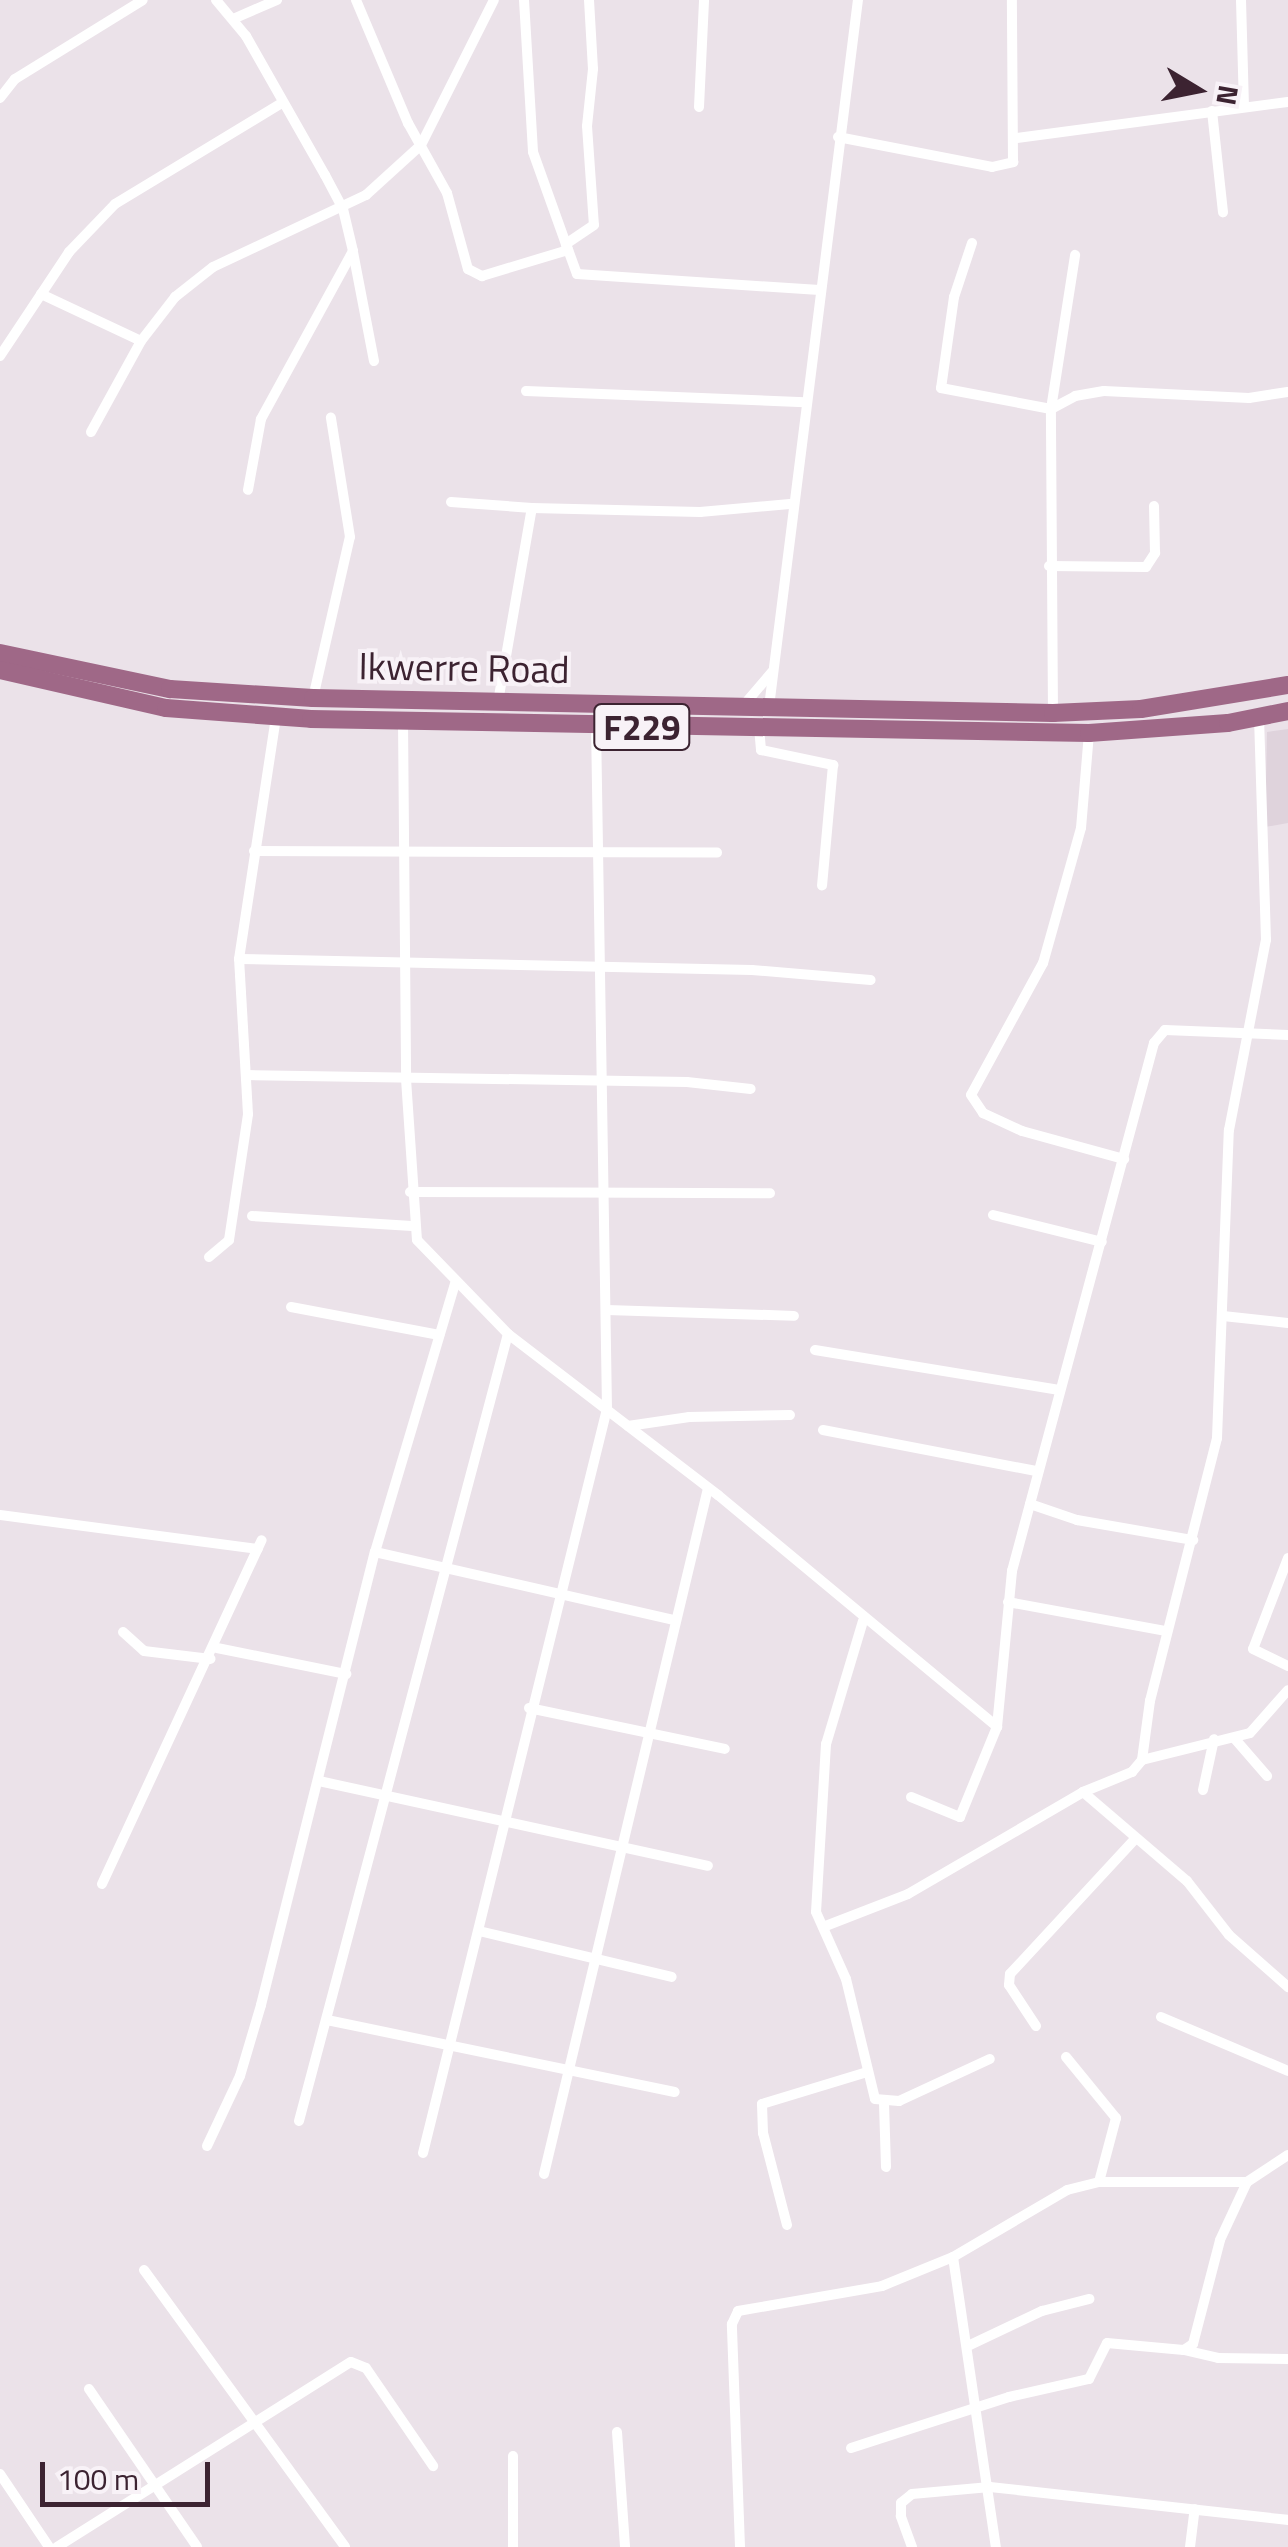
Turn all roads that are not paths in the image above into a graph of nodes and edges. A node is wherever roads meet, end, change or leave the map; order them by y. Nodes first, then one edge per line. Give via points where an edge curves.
1 (142, 0) edge
2 (216, 0) edge
3 (277, 0) edge
4 (356, 0) edge
5 (494, 0) edge
6 (524, 0) edge
7 (590, 0) edge
8 (704, 0) edge
9 (858, 0) edge
10 (1012, 0) edge
11 (1240, 0) edge
12 (233, 18) junction
13 (0, 98) edge
14 (1288, 102) edge
15 (282, 104) junction
16 (699, 107) dead end
17 (1244, 107) junction
18 (1212, 111) junction
19 (838, 137) junction
20 (1017, 138) junction
21 (420, 145) junction
22 (343, 208) junction
23 (1222, 212) dead end
24 (972, 243) dead end
25 (567, 247) junction
26 (352, 251) junction
27 (1075, 255) dead end
28 (819, 290) junction
29 (41, 294) junction
30 (141, 341) junction
31 (0, 356) edge
32 (374, 361) dead end
33 (526, 391) dead end
34 (1288, 392) edge
35 (805, 402) junction
36 (1052, 409) junction
37 (331, 418) dead end
38 (91, 432) dead end
39 (248, 490) dead end
40 (451, 502) dead end
41 (790, 504) junction
42 (1154, 506) dead end
43 (532, 508) junction
44 (1049, 566) junction
45 (0, 653) edge
46 (0, 670) edge
47 (773, 671) junction
48 (1288, 685) edge
49 (313, 698) junction
50 (498, 702) junction
51 (743, 706) junction
52 (769, 707) junction
53 (1288, 711) edge
54 (1053, 713) junction
55 (276, 718) junction
56 (1259, 718) junction
57 (402, 720) junction
58 (596, 726) junction
59 (759, 727) junction
60 (1089, 733) junction
61 (598, 848) junction
62 (400, 849) junction
63 (254, 851) junction
64 (717, 853) dead end
65 (822, 885) dead end
66 (239, 960) junction
67 (404, 964) junction
68 (601, 970) junction
69 (871, 980) dead end
70 (1288, 1035) edge
71 (1244, 1037) junction
72 (246, 1076) junction
73 (406, 1079) junction
74 (601, 1083) junction
75 (751, 1089) dead end
76 (1124, 1158) junction
77 (410, 1192) junction
78 (770, 1193) dead end
79 (604, 1196) junction
80 (994, 1215) dead end
81 (252, 1216) dead end
82 (412, 1226) junction
83 (1102, 1242) junction
84 (209, 1257) dead end
85 (455, 1284) junction
86 (291, 1307) dead end
87 (607, 1310) junction
88 (794, 1316) dead end
89 (1223, 1316) junction
90 (1288, 1323) edge
91 (508, 1334) junction
92 (440, 1335) junction
93 (816, 1350) dead end
94 (1058, 1390) junction
95 (607, 1409) junction
96 (790, 1415) dead end
97 (628, 1426) junction
98 (823, 1430) dead end
99 (1036, 1471) junction
100 (708, 1488) junction
101 (1030, 1504) junction
102 (0, 1516) edge
103 (1193, 1540) junction
104 (375, 1552) junction
105 (1288, 1558) edge
106 (445, 1565) junction
107 (558, 1589) junction
108 (1008, 1602) junction
109 (674, 1620) junction
110 (864, 1620) junction
111 (1166, 1631) junction
112 (123, 1632) dead end
113 (214, 1654) junction
114 (1288, 1666) edge
115 (346, 1674) junction
116 (1288, 1690) edge
117 (529, 1708) junction
118 (997, 1728) junction
119 (646, 1731) junction
120 (1214, 1739) junction
121 (1236, 1739) junction
122 (725, 1749) dead end
123 (1142, 1760) junction
124 (1267, 1776) dead end
125 (319, 1781) junction
126 (1203, 1790) dead end
127 (1083, 1792) junction
128 (383, 1795) junction
129 (912, 1796) dead end
130 (504, 1820) junction
131 (1136, 1838) junction
132 (621, 1845) junction
133 (708, 1866) dead end
134 (102, 1884) dead end
135 (822, 1928) junction
136 (479, 1931) junction
137 (594, 1958) junction
138 (672, 1977) dead end
139 (1288, 1986) edge
140 (1161, 2018) dead end
141 (327, 2020) junction
142 (1036, 2026) dead end
143 (452, 2047) junction
144 (1066, 2057) dead end
145 (990, 2058) dead end
146 (1288, 2071) edge
147 (570, 2072) junction
148 (867, 2072) junction
149 (675, 2092) dead end
150 (884, 2104) junction
151 (299, 2121) dead end
152 (207, 2146) dead end
153 (424, 2153) dead end
154 (1288, 2155) edge
155 (886, 2167) dead end
156 (544, 2174) dead end
157 (1099, 2182) junction
158 (1248, 2182) junction
159 (787, 2225) dead end
160 (954, 2257) junction
161 (144, 2270) dead end
162 (1089, 2299) dead end
163 (970, 2345) junction
164 (1184, 2350) junction
165 (1288, 2358) edge
166 (88, 2389) dead end
167 (980, 2406) junction
168 (250, 2423) junction
169 (617, 2432) dead end
170 (851, 2448) dead end
171 (513, 2456) dead end
172 (433, 2466) dead end
173 (0, 2474) edge
174 (155, 2487) junction
175 (990, 2487) junction
176 (1195, 2508) junction
177 (1288, 2520) edge
178 (49, 2547) edge
179 (58, 2547) edge
180 (197, 2547) edge
181 (344, 2547) edge
182 (514, 2547) edge
183 (625, 2547) edge
184 (740, 2547) edge
185 (912, 2547) edge
186 (996, 2547) edge
187 (1190, 2547) edge

1 - 13 street via 15,79
2 - 12 street
3 - 12 street
4 - 21 street
5 - 21 street
6 - 25 street via 533,152
7 - 25 street via 587,126 594,225
8 - 16 street
9 - 19 street
10 - 20 street
11 - 17 street
12 - 15 street
14 - 17 street
15 - 22 street
15 - 29 street via 115,204
17 - 18 street
18 - 20 street
18 - 23 street
19 - 20 street via 992,166 1013,162
19 - 28 street
21 - 22 street
21 - 25 street via 447,193 464,264 474,274
22 - 26 street
22 - 30 street via 213,267 175,297
24 - 36 street via 954,297 941,388
25 - 28 street via 581,277
26 - 32 street
26 - 39 street via 261,419
27 - 36 street
28 - 35 street
29 - 30 street
29 - 31 street
30 - 38 street
33 - 35 street
34 - 36 street via 1250,398 1104,391
35 - 41 street
36 - 44 street
37 - 49 street via 350,536
40 - 43 street
41 - 43 street via 700,512
41 - 47 street
42 - 44 street via 1155,553 1146,568
43 - 50 street
44 - 54 street
45 - 49 main road, Ikwerre Road / F229 via 170,688
46 - 55 main road, F229 via 125,702
47 - 51 street
47 - 52 street
48 - 54 main road, Ikwerre Road / F229 via 1141,709
49 - 50 main road, Ikwerre Road / F229
50 - 51 main road, Ikwerre Road / F229
51 - 52 main road, Ikwerre Road / F229
52 - 54 main road, Ikwerre Road / F229
52 - 58 main road via 743,720 620,718
53 - 56 main road, F229
55 - 57 main road, F229
55 - 63 street
56 - 60 main road, F229
56 - 71 street via 1266,940 1257,1012
57 - 58 main road, F229
57 - 62 street
58 - 59 main road, F229
58 - 61 street
59 - 60 main road, F229
59 - 65 street via 760,750 834,764
60 - 76 street via 1081,828 1043,963 971,1095 983,1113 1022,1131
61 - 62 street
61 - 64 street
61 - 68 street
62 - 63 street
62 - 67 street
63 - 66 street
66 - 67 street
66 - 72 street
67 - 68 street
67 - 73 street
68 - 69 street via 752,970
68 - 74 street
70 - 71 street
71 - 76 street via 1166,1030 1154,1043
71 - 89 street via 1229,1130
72 - 73 street
72 - 84 street via 248,1114 229,1240
73 - 74 street
73 - 77 street
74 - 75 street
74 - 79 street
76 - 83 street
77 - 79 street
77 - 82 street
78 - 79 street
79 - 87 street
80 - 83 street
81 - 82 street
82 - 85 street
83 - 94 street
85 - 91 street
85 - 92 street
86 - 92 street
87 - 88 street
87 - 95 street
89 - 90 street
89 - 103 street via 1216,1438
91 - 95 street
91 - 106 street
92 - 104 street
93 - 94 street
94 - 99 street
95 - 97 street
95 - 107 street
96 - 97 street
97 - 100 street
98 - 99 street
99 - 101 street
100 - 109 street
100 - 110 street
101 - 103 street via 1078,1520
101 - 108 street
102 - 113 street via 260,1544
103 - 111 street
104 - 106 street
104 - 115 street
105 - 114 street via 1253,1649
106 - 107 street
106 - 128 street
107 - 109 street
107 - 117 street
108 - 111 street
108 - 118 street
109 - 119 street
110 - 118 street
110 - 135 street via 826,1744 814,1878
111 - 123 street
112 - 113 street via 144,1651
113 - 115 street
113 - 134 street
115 - 125 street
116 - 121 street via 1250,1734
117 - 119 street
117 - 130 street
118 - 129 street via 960,1817
119 - 122 street
119 - 132 street
120 - 121 street
120 - 123 street
120 - 126 street
121 - 124 street
123 - 127 street via 1132,1772
125 - 128 street
125 - 152 street via 240,2076
127 - 131 street
127 - 135 street via 908,1894
128 - 130 street
128 - 141 street
130 - 132 street
130 - 136 street
131 - 139 street
131 - 142 street via 1010,1974
132 - 133 street
132 - 137 street
135 - 148 street via 846,1978
136 - 137 street
136 - 143 street
137 - 138 street
137 - 147 street
140 - 146 street
141 - 143 street
141 - 151 street
143 - 147 street
143 - 153 street
144 - 157 street via 1116,2118
145 - 150 street via 935,2088
147 - 149 street
147 - 156 street
148 - 150 street via 875,2098
148 - 159 street via 762,2104 762,2134
150 - 155 street
154 - 158 street
157 - 158 street
157 - 160 street via 1032,2206
158 - 164 street via 1220,2240 1199,2332
160 - 163 street
160 - 184 street via 882,2286 735,2314
161 - 168 street
162 - 163 street via 1042,2311
163 - 167 street
164 - 165 street via 1218,2358
164 - 167 street via 1108,2342 1089,2379
166 - 174 street
167 - 170 street
167 - 175 street
168 - 172 street via 336,2369 360,2363
168 - 174 street
168 - 181 street via 269,2438
169 - 183 street
171 - 182 street
173 - 178 street
174 - 179 street
174 - 180 street
175 - 176 street
175 - 185 street via 912,2494 900,2516
175 - 186 street
176 - 177 street
176 - 187 street

